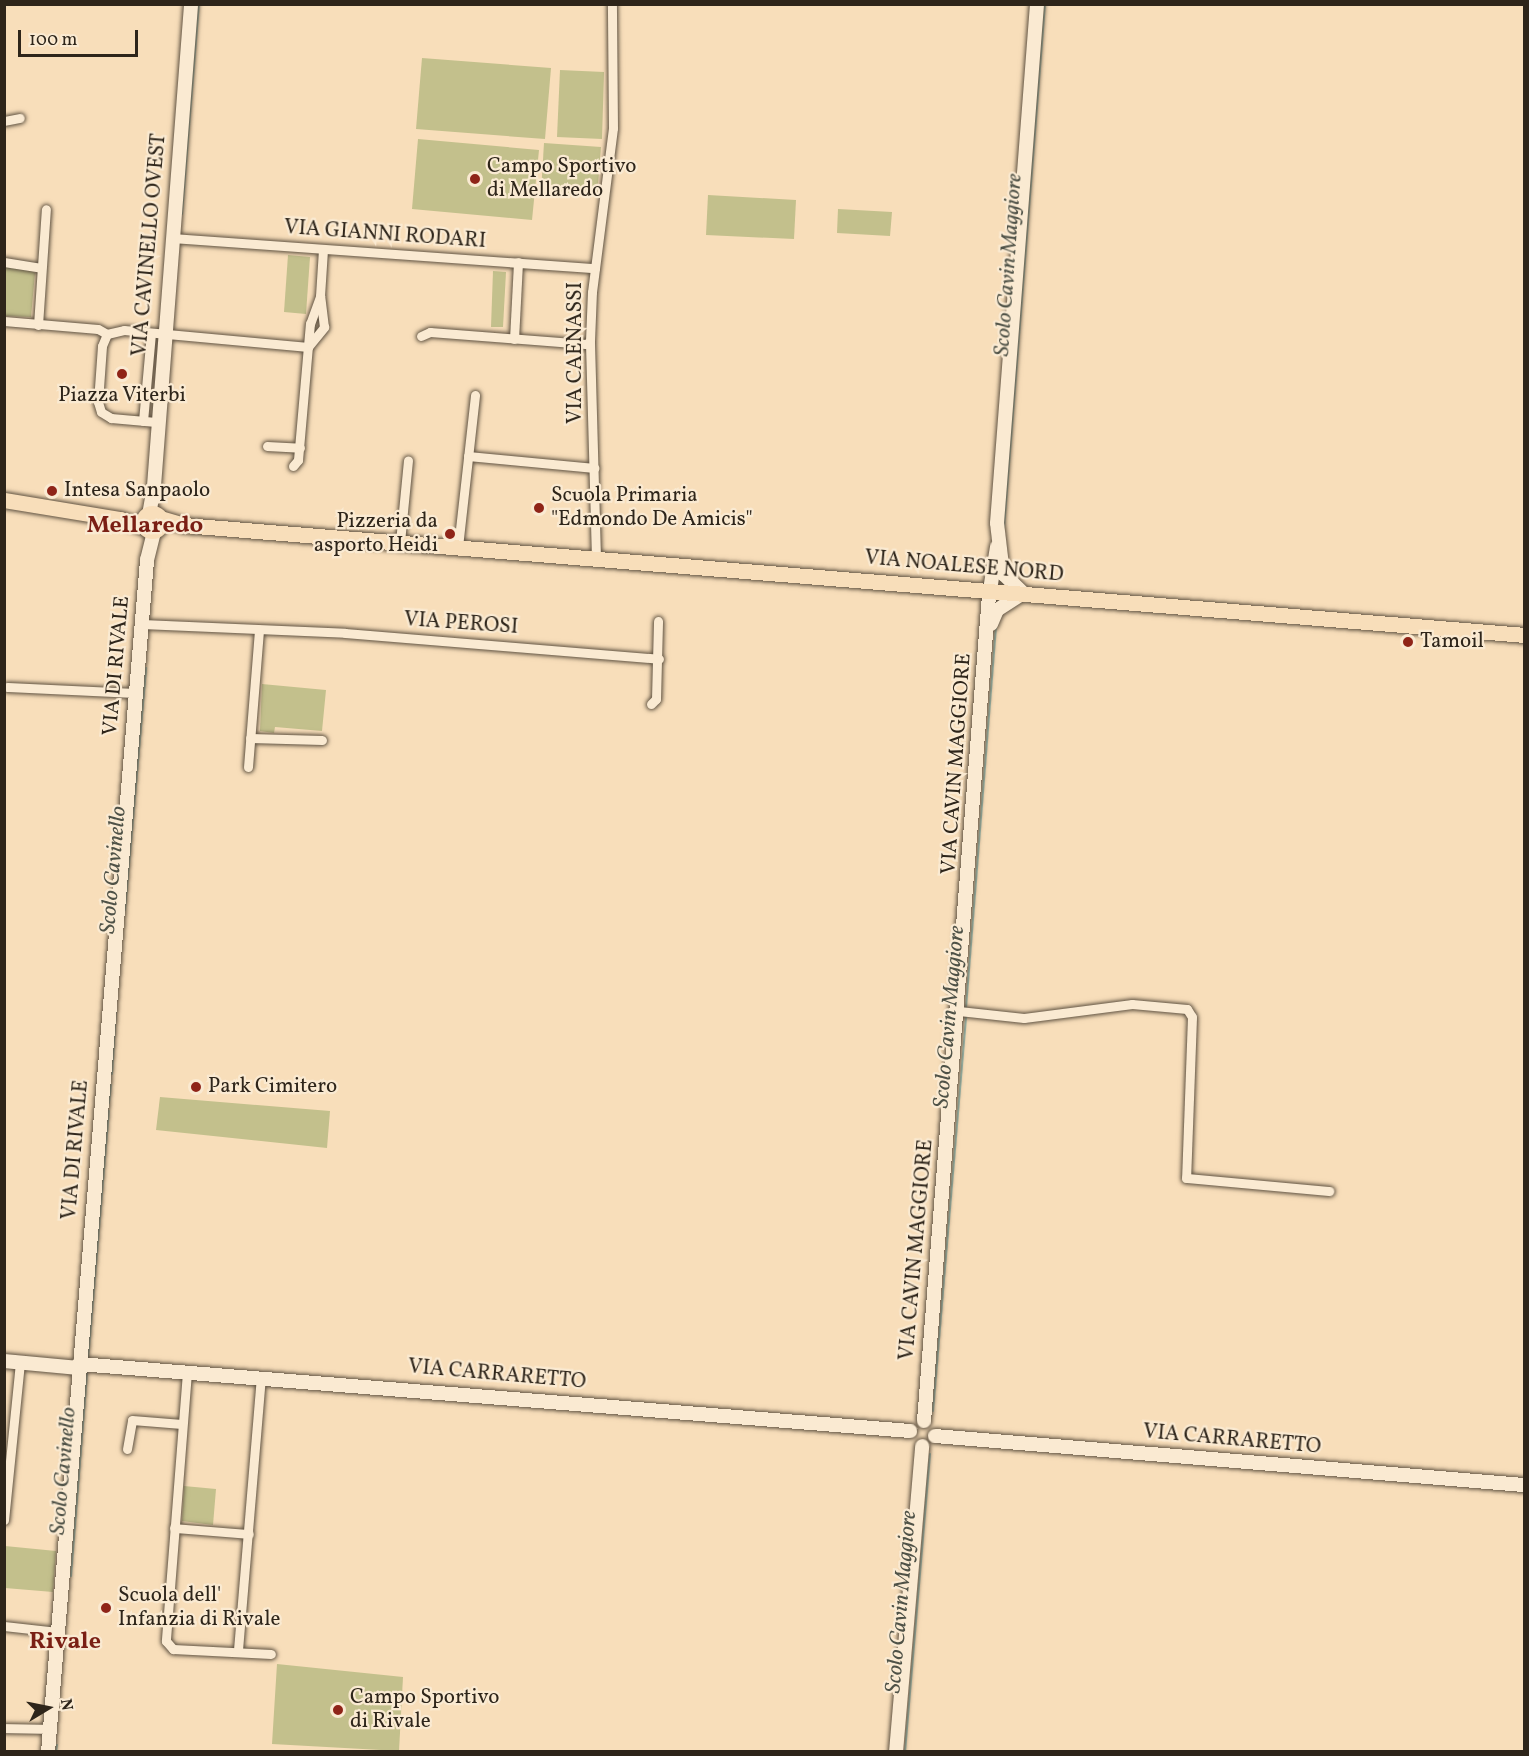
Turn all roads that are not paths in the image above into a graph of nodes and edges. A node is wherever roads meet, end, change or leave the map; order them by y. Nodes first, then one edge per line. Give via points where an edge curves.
1 (191, 4) edge
2 (612, 4) edge
3 (1037, 4) edge
4 (20, 118) dead end
5 (4, 121) edge
6 (46, 209) dead end
7 (172, 238) junction
8 (323, 250) junction
9 (4, 262) edge
10 (518, 262) junction
11 (40, 268) junction
12 (595, 268) junction
13 (320, 296) junction
14 (4, 321) edge
15 (38, 325) junction
16 (107, 334) junction
17 (157, 334) junction
18 (422, 336) dead end
19 (514, 339) junction
20 (590, 341) junction
21 (308, 347) junction
22 (475, 394) dead end
23 (150, 421) junction
24 (267, 446) dead end
25 (300, 448) junction
26 (468, 456) junction
27 (408, 460) dead end
28 (293, 466) dead end
29 (594, 468) junction
30 (4, 500) edge
31 (152, 522) junction
32 (400, 542) junction
33 (458, 547) junction
34 (997, 547) junction
35 (596, 558) junction
36 (1003, 574) junction
37 (993, 591) junction
38 (1023, 593) junction
39 (997, 610) junction
40 (658, 621) dead end
41 (142, 624) junction
42 (259, 629) junction
43 (988, 629) junction
44 (1524, 635) edge
45 (659, 659) junction
46 (7, 687) dead end
47 (136, 693) junction
48 (651, 705) dead end
49 (250, 738) junction
50 (321, 740) dead end
51 (248, 767) dead end
52 (964, 1011) junction
53 (1329, 1191) dead end
54 (4, 1361) edge
55 (20, 1363) junction
56 (79, 1366) junction
57 (187, 1372) junction
58 (261, 1378) junction
59 (924, 1421) junction
60 (183, 1424) junction
61 (910, 1431) junction
62 (935, 1437) junction
63 (922, 1446) junction
64 (127, 1449) dead end
65 (1524, 1485) edge
66 (4, 1520) edge
67 (174, 1528) junction
68 (249, 1534) junction
69 (4, 1626) edge
70 (58, 1632) junction
71 (238, 1650) junction
72 (271, 1654) dead end
73 (4, 1728) edge
74 (50, 1728) junction
75 (48, 1752) edge
76 (896, 1752) edge

1 - 7 street, VIA CAVINELLO OVEST
2 - 12 street, VIA CAENASSI via 613,128
3 - 34 street, VIA CAVIN MAGGIORE
4 - 5 street
6 - 11 street
7 - 8 street, VIA GIANNI RODARI
7 - 17 street, VIA CAVINELLO OVEST
8 - 10 street, VIA GIANNI RODARI
8 - 13 street
9 - 11 street
10 - 12 street, VIA GIANNI RODARI
10 - 19 street
11 - 15 street
12 - 20 street, VIA CAENASSI
13 - 21 street
13 - 21 street via 324,327
14 - 15 street
15 - 16 street via 98,329
16 - 17 street via 124,330
16 - 23 street via 102,346 98,407 111,418
17 - 21 street
17 - 23 street, VIA CAVINELLO OVEST
18 - 19 street via 429,332
19 - 20 street via 586,344
20 - 29 street, VIA CAENASSI
21 - 25 street
22 - 26 street
23 - 31 street, VIA CAVINELLO OVEST
24 - 25 street
25 - 28 street
26 - 29 street
26 - 33 street
27 - 32 street
29 - 35 street, VIA CAENASSI
30 - 31 main road, VIA NOALESE NORD
31 - 32 main road, VIA NOALESE NORD
31 - 41 street, VIA DI RIVALE
32 - 33 main road, VIA NOALESE NORD
33 - 35 main road, VIA NOALESE NORD
34 - 36 street, VIA CAVIN MAGGIORE
34 - 37 street, VIA CAVIN MAGGIORE
35 - 37 main road, VIA NOALESE NORD
36 - 37 street, VIA CAVIN MAGGIORE
36 - 38 street
37 - 38 main road, VIA NOALESE NORD
37 - 39 street, VIA CAVIN MAGGIORE
37 - 43 street, VIA CAVIN MAGGIORE
38 - 39 street
38 - 44 main road, VIA NOALESE NORD
39 - 43 street, VIA CAVIN MAGGIORE
40 - 45 street
41 - 42 street, VIA PEROSI
41 - 47 street, VIA DI RIVALE
42 - 45 street, VIA PEROSI
42 - 49 street
43 - 52 street, VIA CAVIN MAGGIORE
45 - 48 street via 656,699
46 - 47 street
47 - 56 street, VIA DI RIVALE
49 - 50 street
49 - 51 street
52 - 53 street via 1042,1017 1132,1005 1187,1009 1192,1017 1186,1178
52 - 59 street, VIA CAVIN MAGGIORE
54 - 55 street, VIA CARRARETTO
55 - 56 street, VIA CARRARETTO
55 - 66 street
56 - 57 street, VIA CARRARETTO
56 - 70 street, VIA DI RIVALE via 61,1545
57 - 58 street, VIA CARRARETTO
57 - 60 street
58 - 61 street, VIA CARRARETTO
58 - 68 street
59 - 61 street
59 - 62 street via 933,1425
60 - 64 street via 132,1420
60 - 67 street
61 - 63 street via 913,1441
62 - 63 street
62 - 65 street, VIA CARRARETTO
63 - 76 street
67 - 68 street
67 - 71 street via 167,1645 177,1649
68 - 71 street
69 - 70 street
70 - 74 street, VIA DI RIVALE
71 - 72 street
73 - 74 street
74 - 75 street, VIA DI RIVALE

